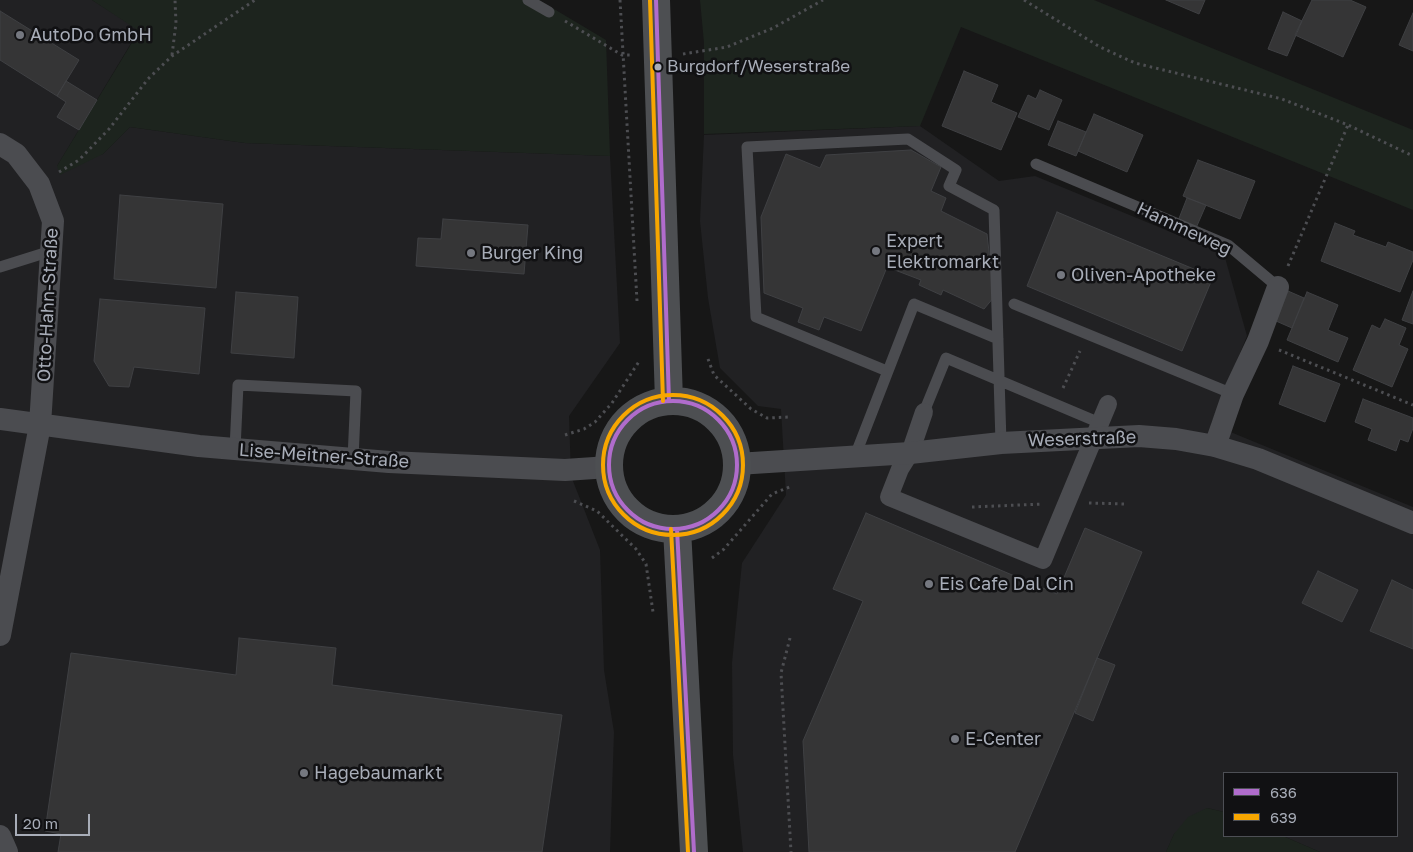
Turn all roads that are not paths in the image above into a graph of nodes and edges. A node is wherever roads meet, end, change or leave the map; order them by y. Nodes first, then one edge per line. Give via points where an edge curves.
1 (528, 0) edge
2 (656, 0) edge
3 (549, 12) road end
4 (0, 144) edge
5 (1036, 164) dead end
6 (52, 251) junction
7 (0, 267) edge
8 (1278, 287) joint
9 (1014, 304) dead end
10 (998, 339) junction
11 (887, 371) junction
12 (999, 380) junction
13 (1233, 394) junction
14 (670, 401) junction
15 (1108, 404) dead end
16 (924, 412) joint
17 (0, 420) edge
18 (40, 425) junction
19 (1097, 431) junction
20 (1001, 443) junction
21 (1215, 446) junction
22 (235, 449) junction
23 (910, 453) junction
24 (855, 456) junction
25 (353, 459) junction
26 (737, 464) junction
27 (609, 467) junction
28 (1413, 523) edge
29 (677, 529) junction
30 (0, 631) edge
31 (0, 634) edge
32 (0, 836) edge
33 (7, 852) edge
34 (694, 852) edge

1 - 3 lane
2 - 14 main road
4 - 6 street, Otto-Hahn-Straße via 16,154 39,184 53,220
5 - 8 lane, Hammeweg via 1228,245
6 - 7 lane
6 - 18 street, Otto-Hahn-Straße
8 - 13 street
9 - 13 lane
10 - 11 lane via 914,304
10 - 11 lane via 994,210 949,186 956,170 908,139 747,147 756,317
10 - 12 lane
11 - 24 lane
12 - 16 lane via 946,358
12 - 19 lane via 1055,405
12 - 20 lane
13 - 21 street
14 - 26 main road via 696,406 724,426 734,444
14 - 27 main road via 637,412 624,424 609,454
15 - 19 street
16 - 23 street
17 - 18 street, Lise-Meitner-Straße
18 - 22 street, Lise-Meitner-Straße
18 - 30 street
19 - 20 street, Weserstraße
19 - 21 street, Weserstraße
19 - 23 street via 1043,560 889,496
20 - 23 street, Weserstraße
21 - 28 street, Weserstraße via 1258,458
22 - 25 street, Lise-Meitner-Straße
22 - 25 lane via 238,385 356,391
23 - 24 street, Weserstraße
24 - 26 street, Weserstraße
25 - 27 street, Lise-Meitner-Straße via 566,470
26 - 29 main road via 735,483 715,514 700,524
27 - 29 main road via 613,489 633,516 648,525
29 - 34 main road
30 - 31 street
32 - 33 street

